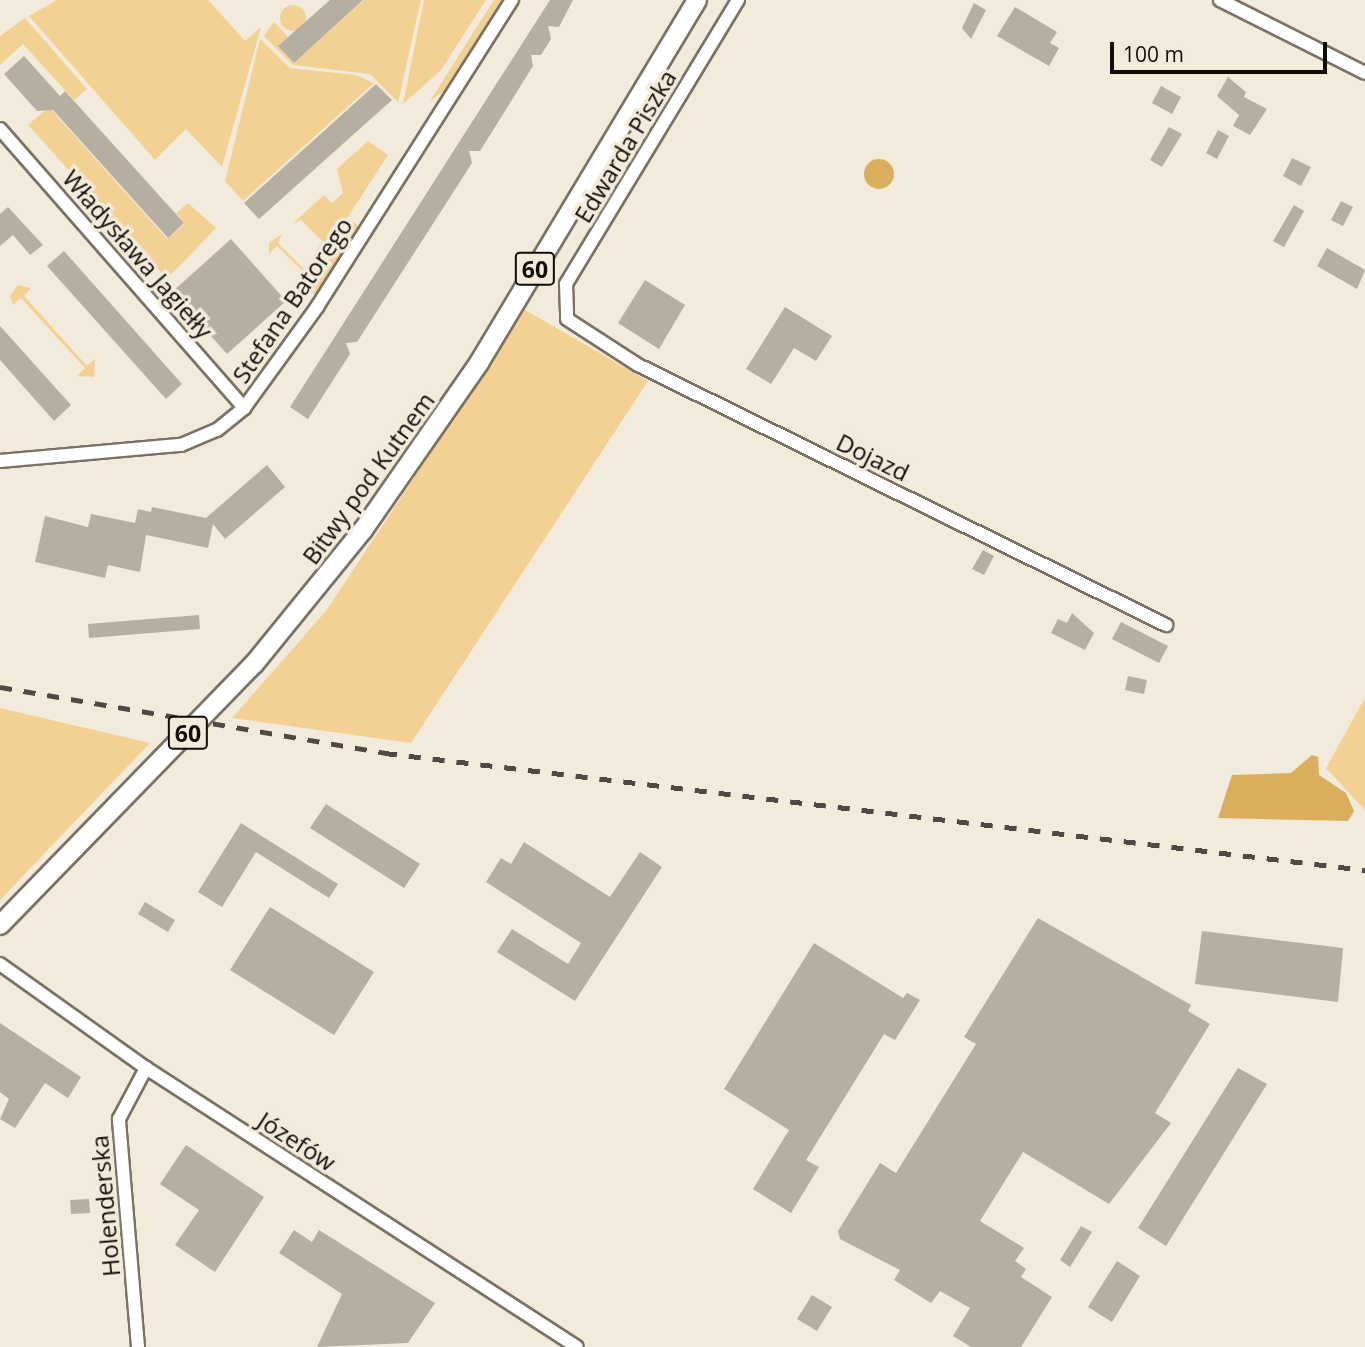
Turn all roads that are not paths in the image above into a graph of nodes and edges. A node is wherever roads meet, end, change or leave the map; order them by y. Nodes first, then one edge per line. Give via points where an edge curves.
1 (512, 0) edge
2 (697, 0) edge
3 (738, 0) edge
4 (1220, 0) edge
5 (1365, 73) edge
6 (0, 128) edge
7 (567, 319) joint
8 (244, 408) junction
9 (0, 461) edge
10 (1166, 625) dead end
11 (0, 925) edge
12 (0, 964) edge
13 (146, 1068) junction
14 (138, 1347) edge
15 (577, 1347) edge

1 - 8 street, Stefana Batorego via 317,307
2 - 11 main road, Bitwy pod Kutnem / 60 via 447,414 363,530 254,664
3 - 7 street, Edwarda Piszka via 566,284 562,304
4 - 5 street
6 - 8 street, Władysława Jagiełły
7 - 10 street, Dojazd via 638,365
8 - 9 street, Stefana Batorego via 217,430 181,445
12 - 13 street, Józefów
13 - 14 street, Holenderska via 119,1119
13 - 15 street, Józefów

